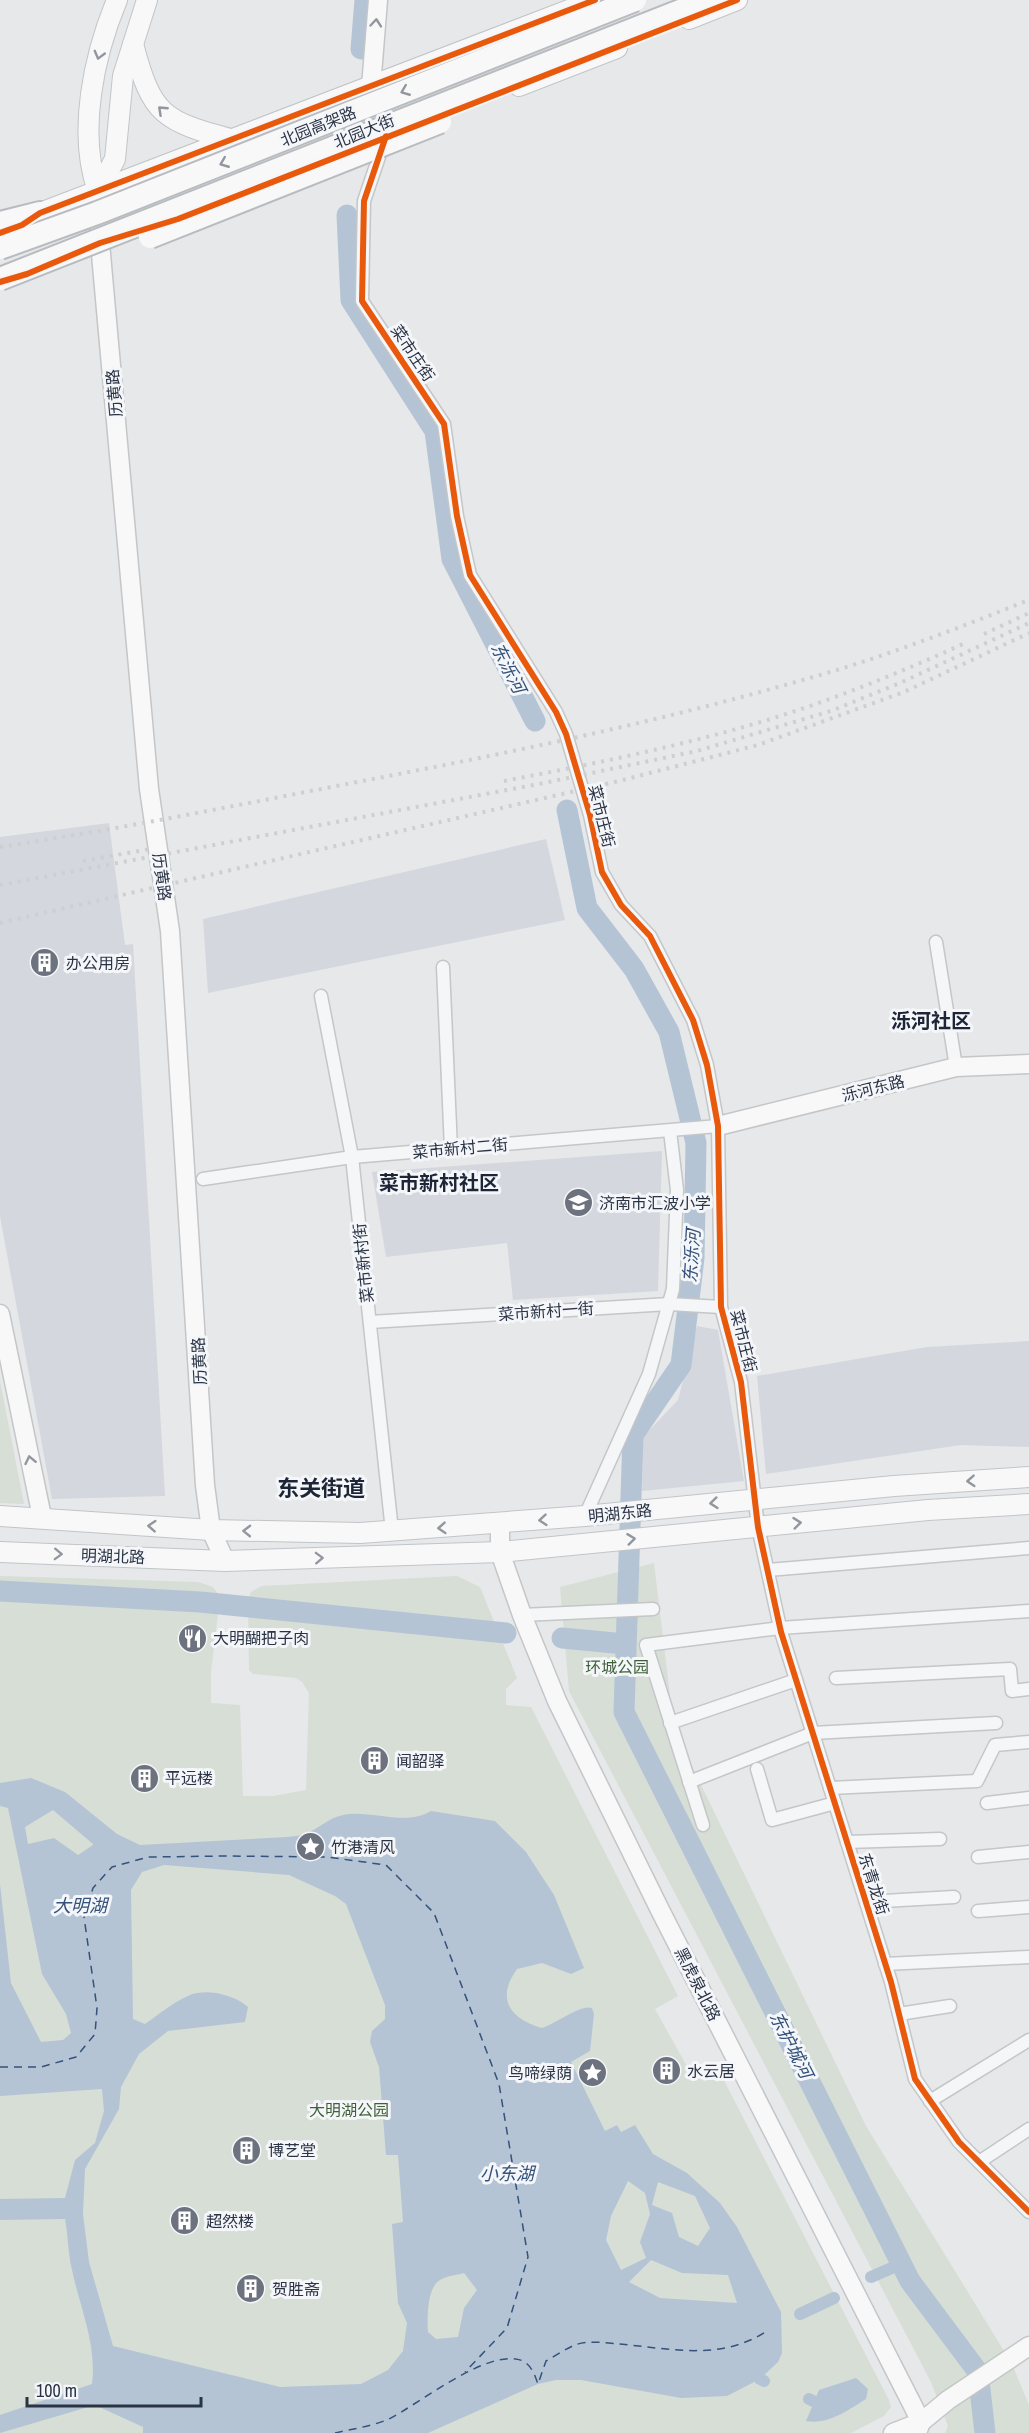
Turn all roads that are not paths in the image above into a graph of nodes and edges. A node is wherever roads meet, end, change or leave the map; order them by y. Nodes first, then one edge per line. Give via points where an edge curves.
1 (117, 0) edge
2 (147, 0) edge
3 (378, 0) edge
4 (595, 0) edge
5 (635, 0) edge
6 (708, 0) edge
7 (737, 0) edge
8 (132, 43) junction
9 (549, 75) junction
10 (370, 87) junction
11 (386, 136) junction
12 (234, 140) junction
13 (98, 191) junction
14 (40, 213) junction
15 (0, 223) edge
16 (0, 233) edge
17 (100, 243) junction
18 (0, 248) edge
19 (3, 282) edge
20 (936, 942) dead end
21 (443, 967) dead end
22 (321, 996) dead end
23 (1029, 1064) edge
24 (956, 1067) junction
25 (718, 1126) junction
26 (676, 1131) junction
27 (451, 1149) junction
28 (352, 1157) junction
29 (203, 1179) dead end
30 (672, 1304) junction
31 (716, 1306) junction
32 (0, 1314) edge
33 (370, 1322) junction
34 (1029, 1477) edge
35 (755, 1499) junction
36 (1029, 1504) edge
37 (0, 1516) edge
38 (586, 1516) junction
39 (42, 1517) junction
40 (500, 1524) junction
41 (758, 1527) junction
42 (211, 1530) junction
43 (392, 1531) junction
44 (1029, 1548) edge
45 (0, 1552) edge
46 (500, 1552) junction
47 (225, 1561) junction
48 (768, 1570) junction
49 (653, 1609) dead end
50 (1029, 1611) edge
51 (522, 1615) junction
52 (780, 1628) junction
53 (836, 1678) dead end
54 (796, 1680) junction
55 (1029, 1689) edge
56 (670, 1723) junction
57 (996, 1723) dead end
58 (813, 1733) junction
59 (1029, 1742) edge
60 (757, 1769) dead end
61 (689, 1782) junction
62 (830, 1788) junction
63 (1029, 1798) edge
64 (835, 1803) junction
65 (987, 1803) dead end
66 (703, 1825) dead end
67 (940, 1839) dead end
68 (847, 1842) junction
69 (1029, 1852) edge
70 (978, 1857) dead end
71 (954, 1897) dead end
72 (866, 1902) junction
73 (1029, 1907) edge
74 (978, 1911) dead end
75 (1029, 1958) edge
76 (885, 1964) junction
77 (950, 2006) dead end
78 (899, 2014) junction
79 (1029, 2040) edge
80 (930, 2101) junction
81 (1029, 2129) edge
82 (979, 2162) junction
83 (1029, 2212) edge
84 (1029, 2346) edge
85 (915, 2430) edge
86 (893, 2433) edge

1 -> 13 main road, 历黄路 via 93,77 89,144
2 - 8 main road
10 -> 3 street
4 - 10 main road
5 -> 18 highway, 北园高架路, bridge
6 - 19 highway, 北园高架路, bridge
7 - 9 main road, 北园大街
12 -> 8 main road via 182,124 161,111 148,93
8 - 13 main road via 123,76 115,159
9 - 11 main road, 北园大街
9 - 19 highway, bridge via 228,208
10 - 12 main road
11 - 17 main road, 北园大街 via 178,219
11 - 25 street, 菜市庄街 via 364,201 362,301 444,424 470,575 566,734 602,872 621,905 650,936 693,1020 707,1065
12 - 13 main road
13 - 14 main road
13 - 17 street, 历黄路
14 - 15 highway
14 - 16 main road
17 - 19 main road, 北园大街
17 - 42 street, 历黄路 via 149,789 170,932
20 - 24 street
21 - 27 street
22 - 28 street, 菜市新村街
23 - 24 street, 泺河东路
24 - 25 street, 泺河东路
25 - 26 street, 菜市新村二街
25 - 31 street, 菜市庄街
26 - 27 street, 菜市新村二街
26 - 30 street
27 - 28 street, 菜市新村二街
28 - 29 street, 菜市新村二街
28 - 33 street, 菜市新村街
30 - 31 street, 菜市新村一街
30 - 33 street, 菜市新村一街
30 - 38 street via 649,1374
31 - 35 street, 菜市庄街 via 741,1382
39 -> 32 street
33 - 43 street, 菜市新村街
34 -> 35 main road, 明湖东路
35 -> 38 main road, 明湖东路
35 - 41 street, 菜市庄街
41 -> 36 main road, 明湖东路
37 - 39 main road, 明湖北路
38 -> 40 main road, 明湖东路
42 -> 39 main road, 明湖北路
40 -> 43 main road, 明湖东路
40 - 46 street, 黑虎泉北路
46 -> 41 main road, 明湖东路
41 - 48 street, 东青龙街
43 -> 42 main road, 明湖东路
42 - 47 street, 历黄路
44 - 48 street
45 -> 47 main road, 明湖北路
47 -> 46 main road, 明湖东路
46 - 51 street, 黑虎泉北路
48 - 52 street, 东青龙街
49 - 51 street
50 - 52 street
51 - 85 street, 黑虎泉北路 via 557,1701 865,2312
52 - 54 street, 东青龙街
52 - 56 street via 646,1645
53 - 55 street via 1010,1670 1012,1691
54 - 56 street
54 - 58 street, 东青龙街
56 - 61 street
57 - 58 street
58 - 61 street
58 - 62 street, 东青龙街
59 - 62 street via 995,1745 977,1780
60 - 64 street via 772,1820
61 - 66 street
62 - 64 street, 东青龙街
63 - 65 street
64 - 68 street, 东青龙街
67 - 68 street
68 - 72 street, 东青龙街
69 - 70 street
71 - 72 street
72 - 76 street, 东青龙街
73 - 74 street
75 - 76 street
76 - 78 street, 东青龙街
77 - 78 street
78 - 80 street, 东青龙街 via 915,2079
79 - 80 street
80 - 82 street, 东青龙街 via 958,2142
81 - 82 street
82 - 83 street, 东青龙街
84 - 85 street via 954,2396
85 - 86 street

